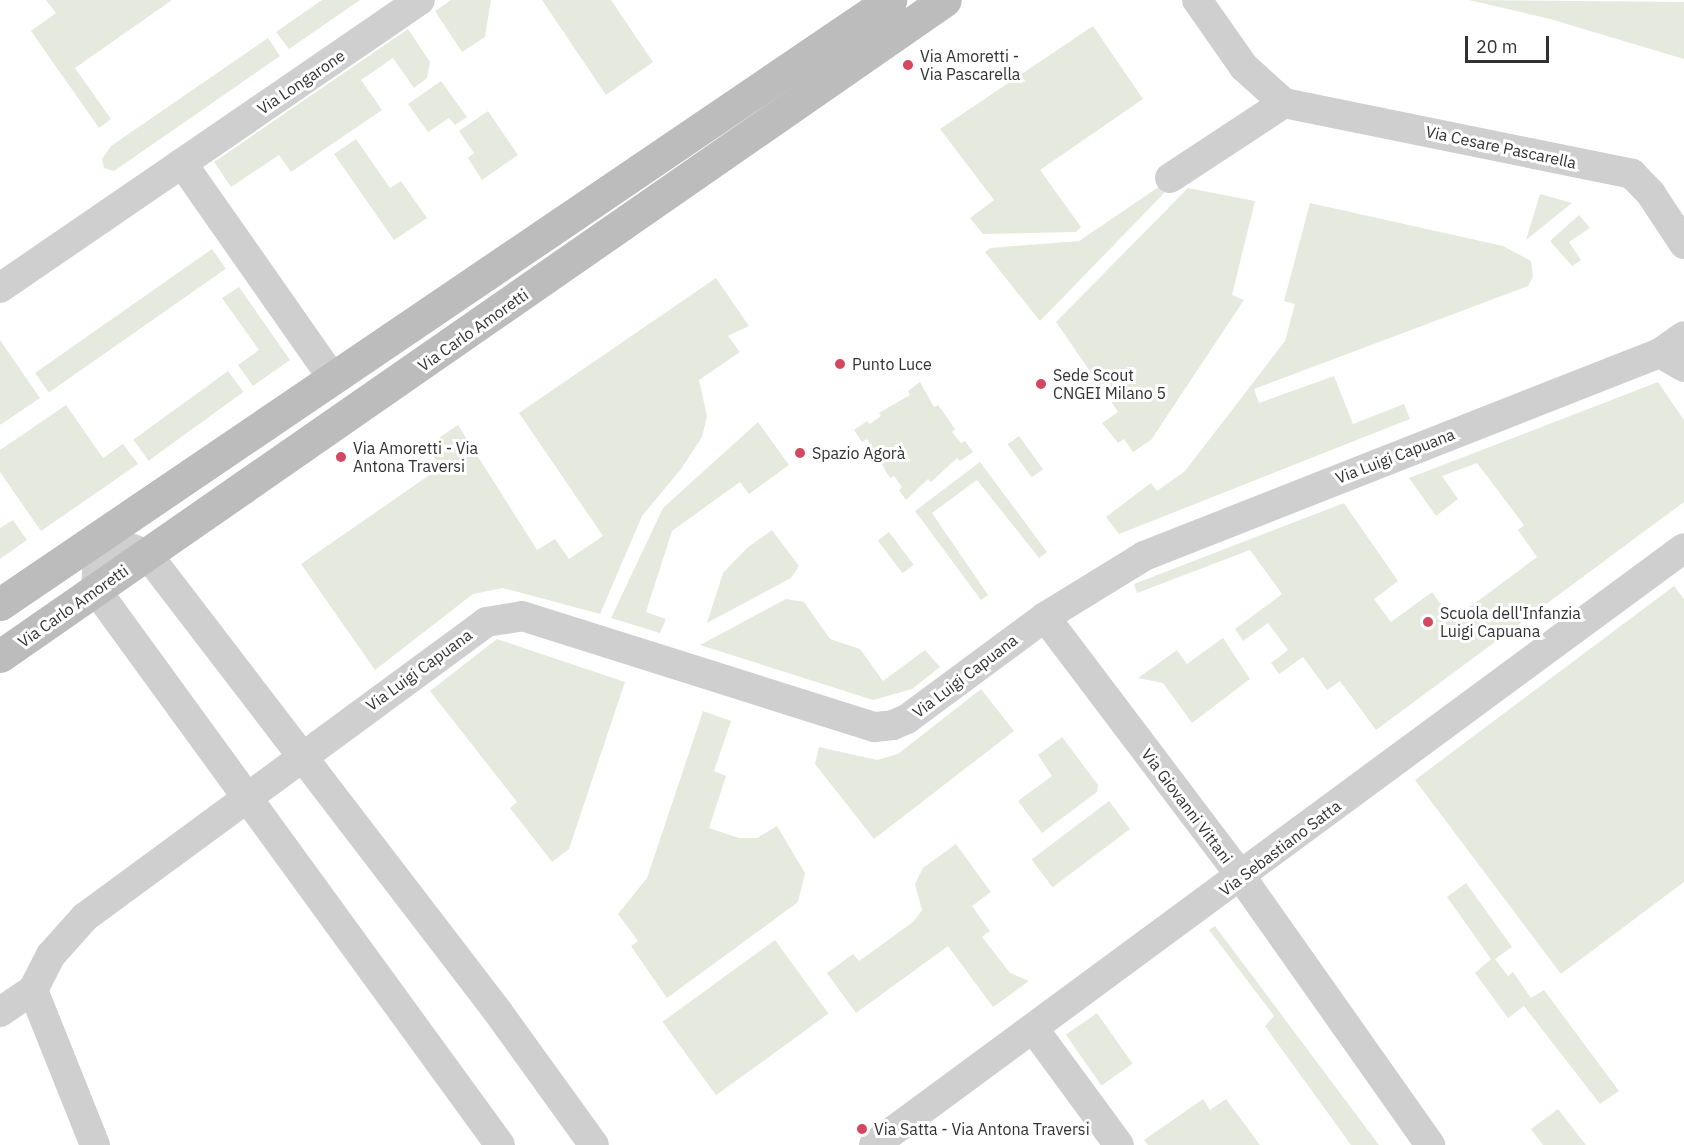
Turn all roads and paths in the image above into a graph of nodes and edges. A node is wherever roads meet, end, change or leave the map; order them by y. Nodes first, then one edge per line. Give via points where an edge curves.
1 (420, 0) edge
2 (890, 0) edge
3 (945, 0) edge
4 (1197, 0) edge
5 (1284, 102) junction
6 (182, 163) junction
7 (1170, 178) dead end
8 (1684, 244) edge
9 (0, 288) edge
10 (1676, 352) edge
11 (331, 376) junction
12 (99, 537) junction
13 (1684, 548) edge
14 (147, 554) junction
15 (96, 590) junction
16 (0, 604) edge
17 (1045, 617) junction
18 (0, 656) edge
19 (300, 757) junction
20 (248, 796) junction
21 (1241, 877) junction
22 (33, 990) junction
23 (0, 1012) edge
24 (1033, 1028) junction
25 (95, 1145) edge
26 (500, 1145) edge
27 (594, 1145) edge
28 (874, 1145) edge
29 (1119, 1145) edge
30 (1430, 1145) edge

1 - 6 street, Via Longarone
2 - 11 street via 641,172
3 - 14 street, Via Carlo Amoretti
4 - 5 street, Via Cesare Pascarella via 1244,67
5 - 7 street
5 - 8 street, Via Cesare Pascarella via 1632,174 1651,194
6 - 9 street, Via Longarone
6 - 11 street
10 - 17 street, Via Luigi Capuana via 1165,546 1116,571
11 - 12 street
12 - 14 street
12 - 15 street
12 - 16 street
13 - 21 street, Via Sebastiano Satta
14 - 15 street, Via Carlo Amoretti
14 - 19 street
15 - 18 street, Via Carlo Amoretti
15 - 20 street
17 - 19 street, Via Luigi Capuana via 907,719 875,726 522,616 502,618 464,636
17 - 21 street, Via Giovanni Vittani
19 - 20 street, Via Luigi Capuana
19 - 27 street via 498,1012
20 - 22 street, Via Luigi Capuana via 85,917 51,955
20 - 26 street
21 - 24 street, Via Sebastiano Satta
21 - 30 street, Via Giovanni Vittani
22 - 23 street
22 - 25 street
24 - 28 street, Via Sebastiano Satta
24 - 29 street

